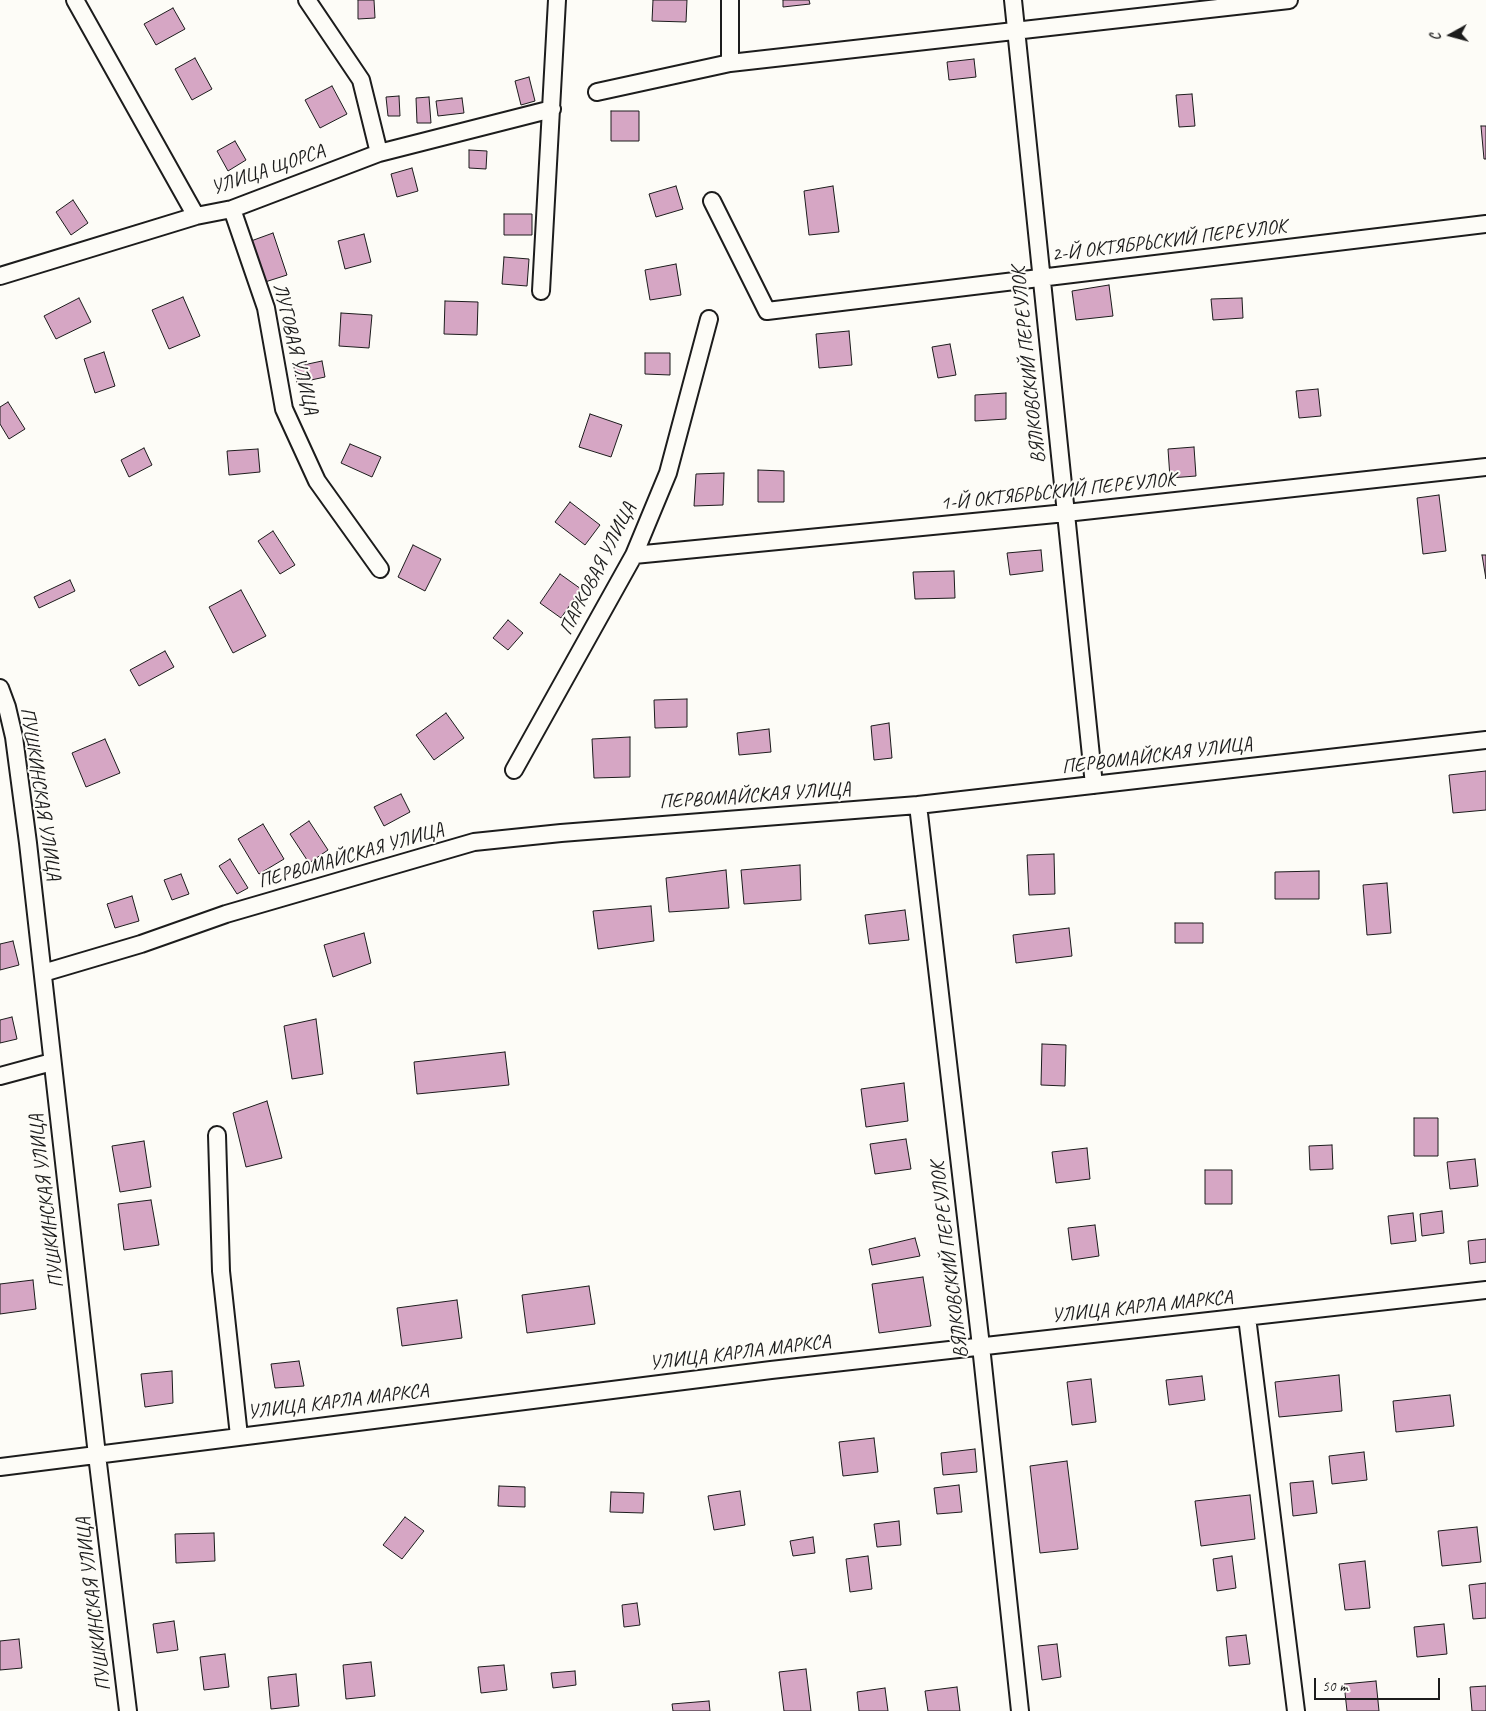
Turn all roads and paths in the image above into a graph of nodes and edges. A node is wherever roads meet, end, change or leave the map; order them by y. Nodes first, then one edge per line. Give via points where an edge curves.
1 (75, 0) edge
2 (306, 0) edge
3 (557, 0) edge
4 (730, 0) edge
5 (1014, 0) edge
6 (1289, 0) edge
7 (1016, 31) junction
8 (730, 63) junction
9 (598, 92) dead end
10 (552, 109) junction
11 (379, 153) junction
12 (712, 201) dead end
13 (232, 209) junction
14 (196, 216) junction
15 (1486, 224) edge
16 (1, 274) edge
17 (1042, 278) junction
18 (541, 291) dead end
19 (709, 318) dead end
20 (1486, 468) edge
21 (1066, 513) junction
22 (634, 555) junction
23 (380, 569) dead end
24 (0, 688) edge
25 (4, 709) edge
26 (1486, 740) edge
27 (514, 770) dead end
28 (1094, 785) junction
29 (918, 805) junction
30 (43, 973) junction
31 (52, 1062) junction
32 (0, 1076) edge
33 (217, 1135) dead end
34 (1486, 1291) edge
35 (1247, 1317) junction
36 (981, 1346) junction
37 (239, 1436) junction
38 (97, 1455) junction
39 (0, 1467) edge
40 (128, 1711) edge
41 (1020, 1711) edge
42 (1296, 1711) edge

1 - 14 street
2 - 11 street via 361,80
3 - 10 street
4 - 8 street
5 - 7 street, ВЯЛКОВСКИЙ ПЕРЕУЛОК
6 - 7 street
7 - 8 street
7 - 17 street, ВЯЛКОВСКИЙ ПЕРЕУЛОК
8 - 9 street
10 - 11 street, УЛИЦА ЩОРСА
10 - 18 street
11 - 13 street, УЛИЦА ЩОРСА
12 - 17 street, 2-Й ОКТЯБРЬСКИЙ ПЕРЕУЛОК via 767,311
13 - 14 street, УЛИЦА ЩОРСА
13 - 23 street, ЛУГОВАЯ УЛИЦА via 266,308 284,408 317,480
14 - 16 street, УЛИЦА ЩОРСА
15 - 17 street, 2-Й ОКТЯБРЬСКИЙ ПЕРЕУЛОК
17 - 21 street, ВЯЛКОВСКИЙ ПЕРЕУЛОК
19 - 22 street, ПАРКОВАЯ УЛИЦА via 668,473
20 - 21 street, 1-Й ОКТЯБРЬСКИЙ ПЕРЕУЛОК
21 - 22 street, 1-Й ОКТЯБРЬСКИЙ ПЕРЕУЛОК
21 - 28 street, ВЯЛКОВСКИЙ ПЕРЕУЛОК
22 - 27 street, ПАРКОВАЯ УЛИЦА
24 - 25 street, ПУШКИНСКАЯ УЛИЦА
25 - 30 street, ПУШКИНСКАЯ УЛИЦА via 14,737
26 - 28 street, ПЕРВОМАЙСКАЯ УЛИЦА
28 - 29 street, ПЕРВОМАЙСКАЯ УЛИЦА
29 - 30 street, ПЕРВОМАЙСКАЯ УЛИЦА via 474,842 226,914 142,944
29 - 36 street, ВЯЛКОВСКИЙ ПЕРЕУЛОК
30 - 31 street, ПУШКИНСКАЯ УЛИЦА
31 - 32 street
31 - 38 street, ПУШКИНСКАЯ УЛИЦА
33 - 37 street via 221,1271
34 - 35 street, УЛИЦА КАРЛА МАРКСА
35 - 36 street, УЛИЦА КАРЛА МАРКСА
35 - 42 street
36 - 37 street, УЛИЦА КАРЛА МАРКСА
36 - 41 street, ВЯЛКОВСКИЙ ПЕРЕУЛОК
37 - 38 street, УЛИЦА КАРЛА МАРКСА
38 - 39 street, УЛИЦА КАРЛА МАРКСА
38 - 40 street, ПУШКИНСКАЯ УЛИЦА

